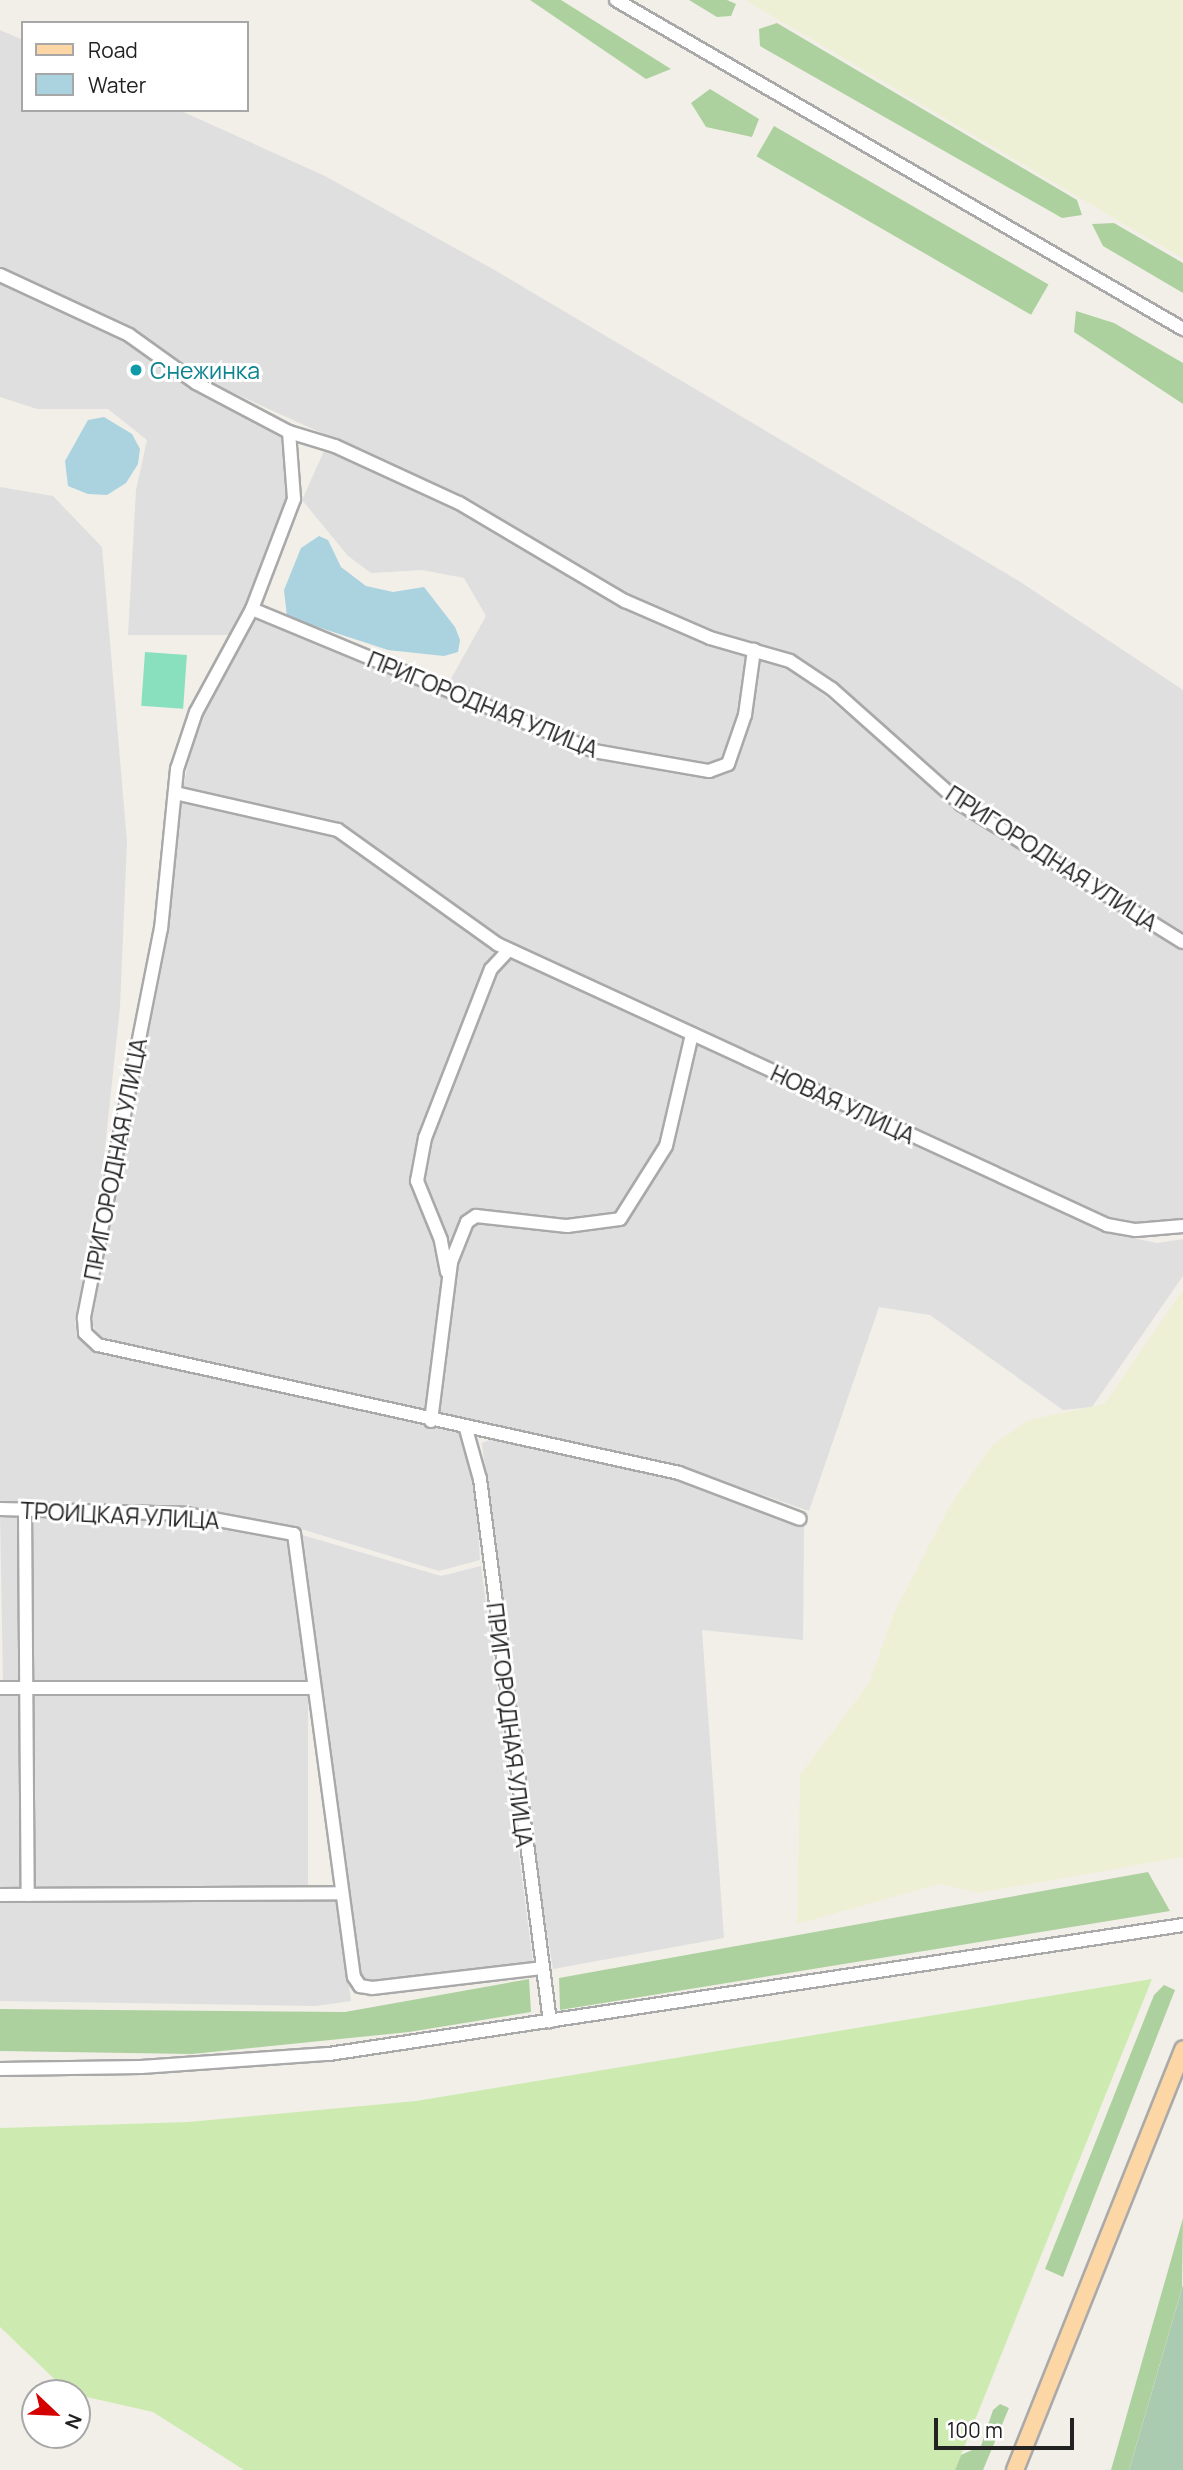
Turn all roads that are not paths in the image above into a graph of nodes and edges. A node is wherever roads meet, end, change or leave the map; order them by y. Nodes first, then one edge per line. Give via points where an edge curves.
1 (616, 0) edge
2 (0, 275) edge
3 (1183, 329) edge
4 (289, 432) junction
5 (252, 609) junction
6 (754, 650) junction
7 (174, 793) junction
8 (1183, 942) edge
9 (509, 950) junction
10 (692, 1034) junction
11 (1183, 1226) edge
12 (449, 1279) junction
13 (431, 1421) junction
14 (466, 1429) junction
15 (0, 1509) edge
16 (26, 1509) junction
17 (800, 1519) dead end
18 (0, 1688) edge
19 (314, 1688) junction
20 (29, 1689) junction
21 (342, 1893) junction
22 (0, 1895) edge
23 (28, 1895) junction
24 (1183, 1926) edge
25 (542, 1968) junction
26 (550, 2022) junction
27 (1183, 2049) edge
28 (0, 2069) edge
29 (1015, 2470) edge

1 - 3 street
2 - 4 street, ПРИГОРОДНАЯ УЛИЦА via 129,335 196,383
4 - 5 street, ПРИГОРОДНАЯ УЛИЦА via 294,499
4 - 6 street, ПРИГОРОДНАЯ УЛИЦА via 335,446 459,503 625,600 710,638
5 - 6 street, ПРИГОРОДНАЯ УЛИЦА via 594,751 709,771 728,764 745,715
5 - 7 street, ПРИГОРОДНАЯ УЛИЦА via 196,712
6 - 8 street, ПРИГОРОДНАЯ УЛИЦА via 790,661 832,690 961,804
7 - 9 street, НОВАЯ УЛИЦА via 338,830
7 - 13 street, ПРИГОРОДНАЯ УЛИЦА via 161,928 84,1318 85,1333 98,1345
9 - 10 street, НОВАЯ УЛИЦА
9 - 12 street via 491,969 425,1138 417,1181 441,1240
10 - 11 street, НОВАЯ УЛИЦА via 1107,1225 1136,1230
10 - 12 street via 666,1146 620,1219 567,1226 476,1216 467,1222
12 - 13 street
13 - 14 street, ПРИГОРОДНАЯ УЛИЦА
14 - 17 street, ПРИГОРОДНАЯ УЛИЦА via 679,1473
14 - 25 street, ПРИГОРОДНАЯ УЛИЦА via 480,1479
15 - 16 street, ТРОИЦКАЯ УЛИЦА
16 - 19 street, ТРОИЦКАЯ УЛИЦА via 186,1514 294,1534
16 - 20 street
18 - 20 street
19 - 20 street
19 - 21 street, ТРОИЦКАЯ УЛИЦА
20 - 23 street
21 - 23 street
21 - 25 street, ТРОИЦКАЯ УЛИЦА via 354,1978 360,1986
22 - 23 street
24 - 26 street via 1134,1929
25 - 26 street, ПРИГОРОДНАЯ УЛИЦА
26 - 28 street via 245,2062
27 - 29 main road

